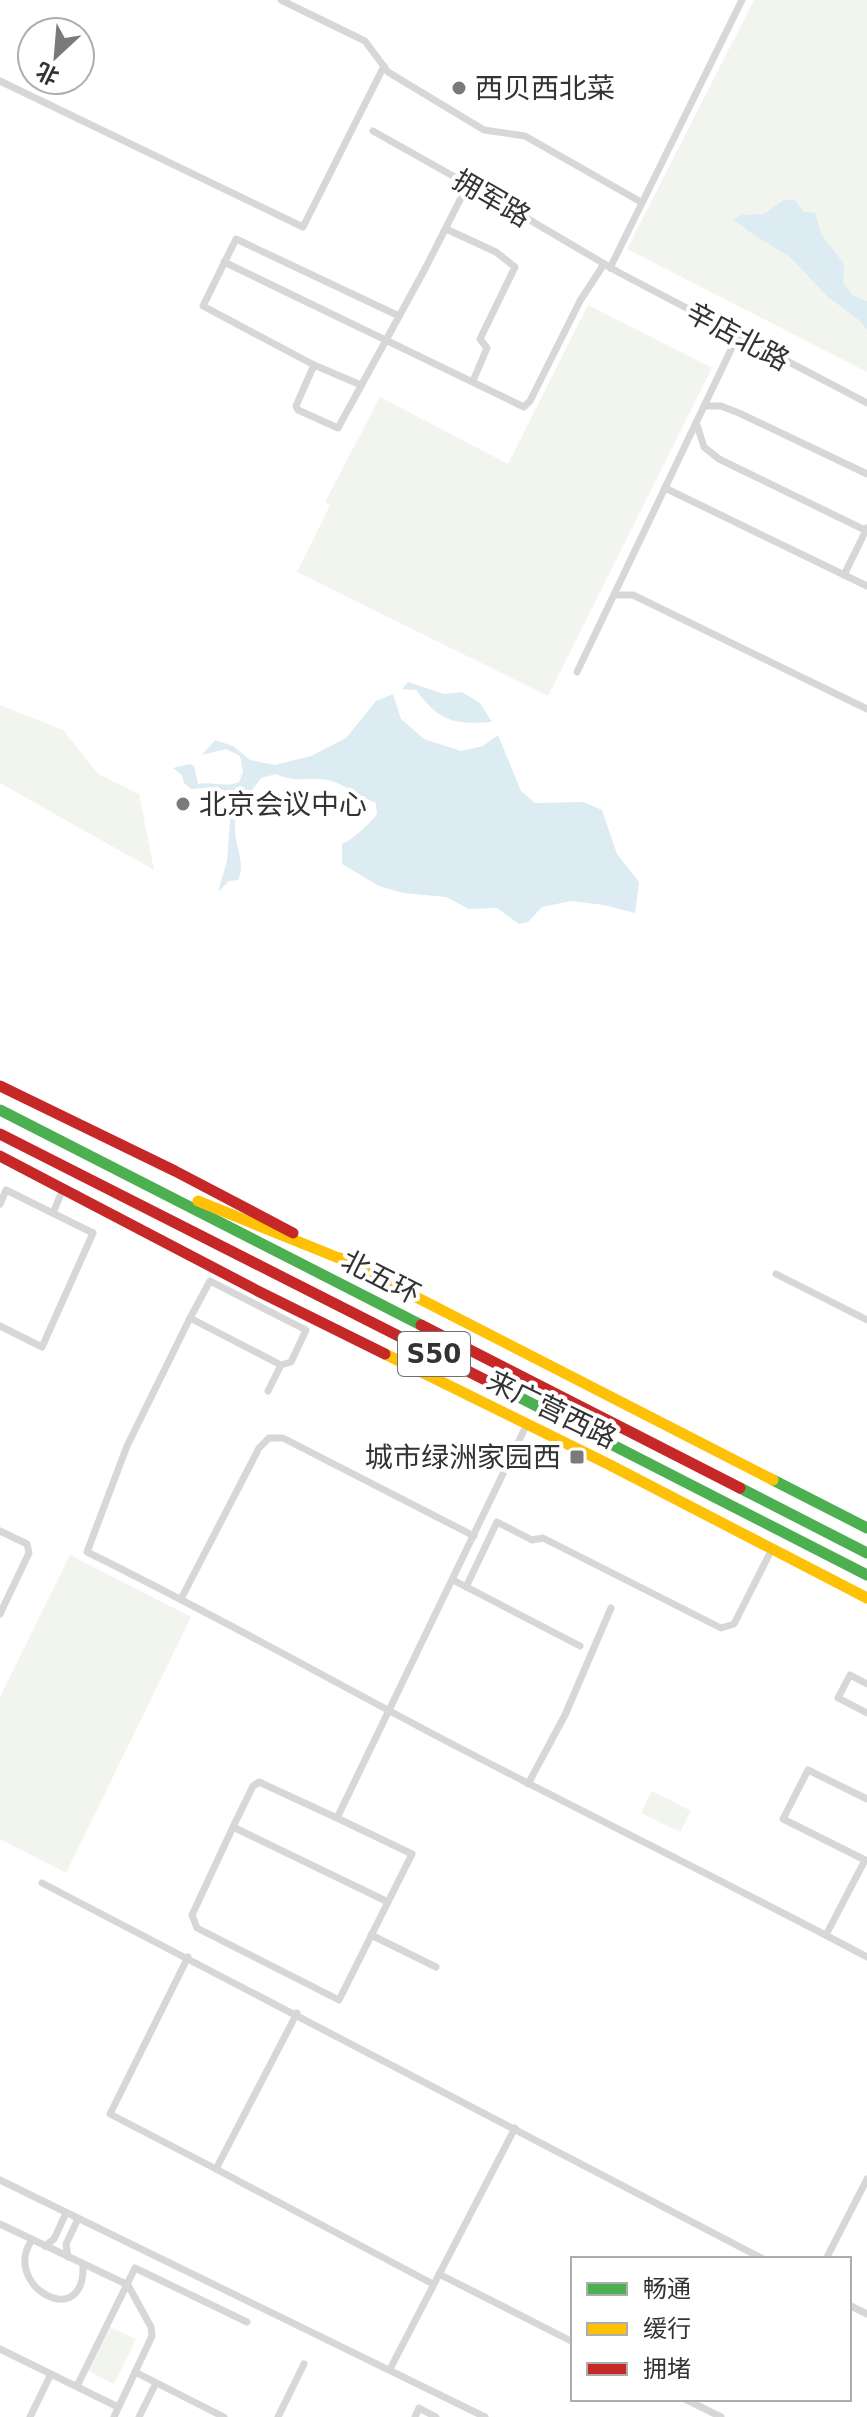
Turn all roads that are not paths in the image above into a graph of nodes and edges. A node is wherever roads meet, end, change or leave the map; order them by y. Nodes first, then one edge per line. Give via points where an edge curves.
1 (281, 0) edge
2 (739, 1) edge
3 (384, 66) junction
4 (0, 81) edge
5 (373, 131) dead end
6 (468, 184) junction
7 (641, 202) junction
8 (446, 229) junction
9 (224, 262) junction
10 (607, 266) junction
11 (399, 316) junction
12 (737, 337) junction
13 (386, 341) junction
14 (314, 365) junction
15 (473, 381) junction
16 (361, 385) junction
17 (867, 403) edge
18 (704, 406) junction
19 (696, 422) junction
20 (867, 474) edge
21 (665, 488) junction
22 (866, 529) edge
23 (844, 575) junction
24 (867, 586) edge
25 (614, 595) junction
26 (577, 672) dead end
27 (867, 709) edge
28 (0, 1086) edge
29 (0, 1110) edge
30 (0, 1134) edge
31 (0, 1156) edge
32 (130, 1176) junction
33 (63, 1189) junction
34 (0, 1204) edge
35 (53, 1213) junction
36 (346, 1261) junction
37 (776, 1274) dead end
38 (267, 1303) junction
39 (190, 1318) junction
40 (867, 1320) edge
41 (0, 1326) edge
42 (281, 1365) junction
43 (268, 1391) dead end
44 (527, 1424) junction
45 (483, 1515) junction
46 (497, 1522) junction
47 (867, 1528) edge
48 (0, 1531) edge
49 (474, 1536) junction
50 (772, 1549) junction
51 (867, 1553) edge
52 (867, 1575) edge
53 (453, 1580) junction
54 (466, 1587) junction
55 (867, 1598) edge
56 (181, 1599) junction
57 (611, 1608) dead end
58 (0, 1614) edge
59 (580, 1646) dead end
60 (867, 1684) edge
61 (390, 1711) junction
62 (867, 1713) edge
63 (528, 1784) junction
64 (867, 1799) edge
65 (337, 1818) junction
66 (233, 1827) junction
67 (866, 1861) edge
68 (42, 1883) dead end
69 (388, 1902) junction
70 (371, 1935) junction
71 (826, 1935) junction
72 (188, 1957) junction
73 (867, 1957) edge
74 (436, 1967) dead end
75 (297, 2013) junction
76 (515, 2128) junction
77 (216, 2169) junction
78 (867, 2179) edge
79 (0, 2180) edge
80 (66, 2213) junction
81 (78, 2219) junction
82 (0, 2224) edge
83 (32, 2240) junction
84 (45, 2246) junction
85 (68, 2257) junction
86 (759, 2257) edge
87 (827, 2257) edge
88 (83, 2264) junction
89 (439, 2274) junction
90 (20, 2280) dead end
91 (433, 2284) junction
92 (128, 2285) junction
93 (26, 2290) dead end
94 (247, 2322) dead end
95 (571, 2341) edge
96 (0, 2349) edge
97 (304, 2364) dead end
98 (390, 2369) junction
99 (135, 2372) junction
100 (51, 2374) junction
101 (156, 2383) junction
102 (77, 2386) junction
103 (689, 2401) edge
104 (118, 2407) junction
105 (30, 2417) edge
106 (114, 2417) edge
107 (139, 2417) edge
108 (224, 2417) edge
109 (278, 2417) edge
110 (415, 2417) edge
111 (436, 2417) edge
112 (485, 2417) edge
113 (721, 2417) edge

1 - 3 street via 365,41
2 - 7 street
3 - 4 street via 303,227
3 - 7 street via 484,130 525,136
5 - 6 street, 拥军路
6 - 8 street
6 - 10 street, 拥军路
7 - 10 street
8 - 11 street
8 - 15 street via 515,267 480,339 487,348
9 - 11 street via 236,239
9 - 13 street
9 - 14 street via 203,306
10 - 12 street, 辛店北路
10 - 15 street via 580,301 524,407
11 - 13 street
12 - 17 street, 辛店北路
12 - 18 street
13 - 15 street
13 - 16 street
14 - 16 street
14 - 16 street via 296,406 330,427 338,428
18 - 19 street
18 - 20 street via 739,413
19 - 21 street
19 - 22 street via 704,447 719,459
21 - 23 street
21 - 25 street
22 - 23 street
23 - 24 street
25 - 26 street
25 - 27 street via 633,595
28 - 36 main road
29 - 32 main road, 北五环 / S50
30 - 52 main road, 北五环 / S50
31 - 33 main road, 来广营西路
32 - 36 main road
32 - 51 main road, 北五环 / S50
33 - 35 street
33 - 38 main road, 来广营西路
34 - 35 street via 6,1190
35 - 41 street via 93,1233 42,1347
36 - 47 main road
37 - 40 street
38 - 39 street via 210,1281
38 - 42 street via 306,1330 291,1362
38 - 44 main road, 来广营西路
39 - 42 street
39 - 56 street via 127,1446 87,1552
42 - 43 street
44 - 45 street
44 - 50 main road, 来广营西路
45 - 46 street
45 - 49 street
46 - 50 street via 532,1540 543,1538 721,1628 734,1624
46 - 54 street
48 - 58 street via 27,1544 29,1553
49 - 53 street
49 - 56 street via 283,1438 269,1438
50 - 55 main road, 来广营西路
53 - 54 street
53 - 61 street
54 - 59 street
56 - 61 street
57 - 63 street via 565,1715
60 - 62 street via 850,1675 838,1698
61 - 63 street
61 - 65 street
63 - 71 street
64 - 67 street via 808,1770 783,1819
65 - 66 street via 259,1782
65 - 69 street via 412,1854
66 - 69 street
66 - 70 street via 192,1915 197,1928 339,2000
67 - 71 street
68 - 72 street
69 - 70 street
70 - 74 street
71 - 73 street
72 - 75 street
72 - 77 street via 110,2114
75 - 76 street
75 - 77 street
76 - 86 street
76 - 89 street
77 - 91 street
78 - 87 street
79 - 80 street
80 - 81 street
80 - 84 street
81 - 85 street via 66,2244
81 - 98 street
82 - 83 street
83 - 84 street
83 - 90 street via 18,2259
84 - 85 street
85 - 88 street
88 - 92 street
88 - 93 street via 81,2279 67,2296 45,2300
89 - 91 street
89 - 95 street
91 - 98 street
92 - 94 street via 135,2268
92 - 99 street via 152,2336
92 - 102 street
96 - 100 street
97 - 109 street
98 - 112 street
99 - 101 street
99 - 104 street
100 - 102 street
100 - 105 street
101 - 107 street
101 - 108 street
102 - 104 street
103 - 113 street
104 - 106 street
110 - 111 street via 419,2408

